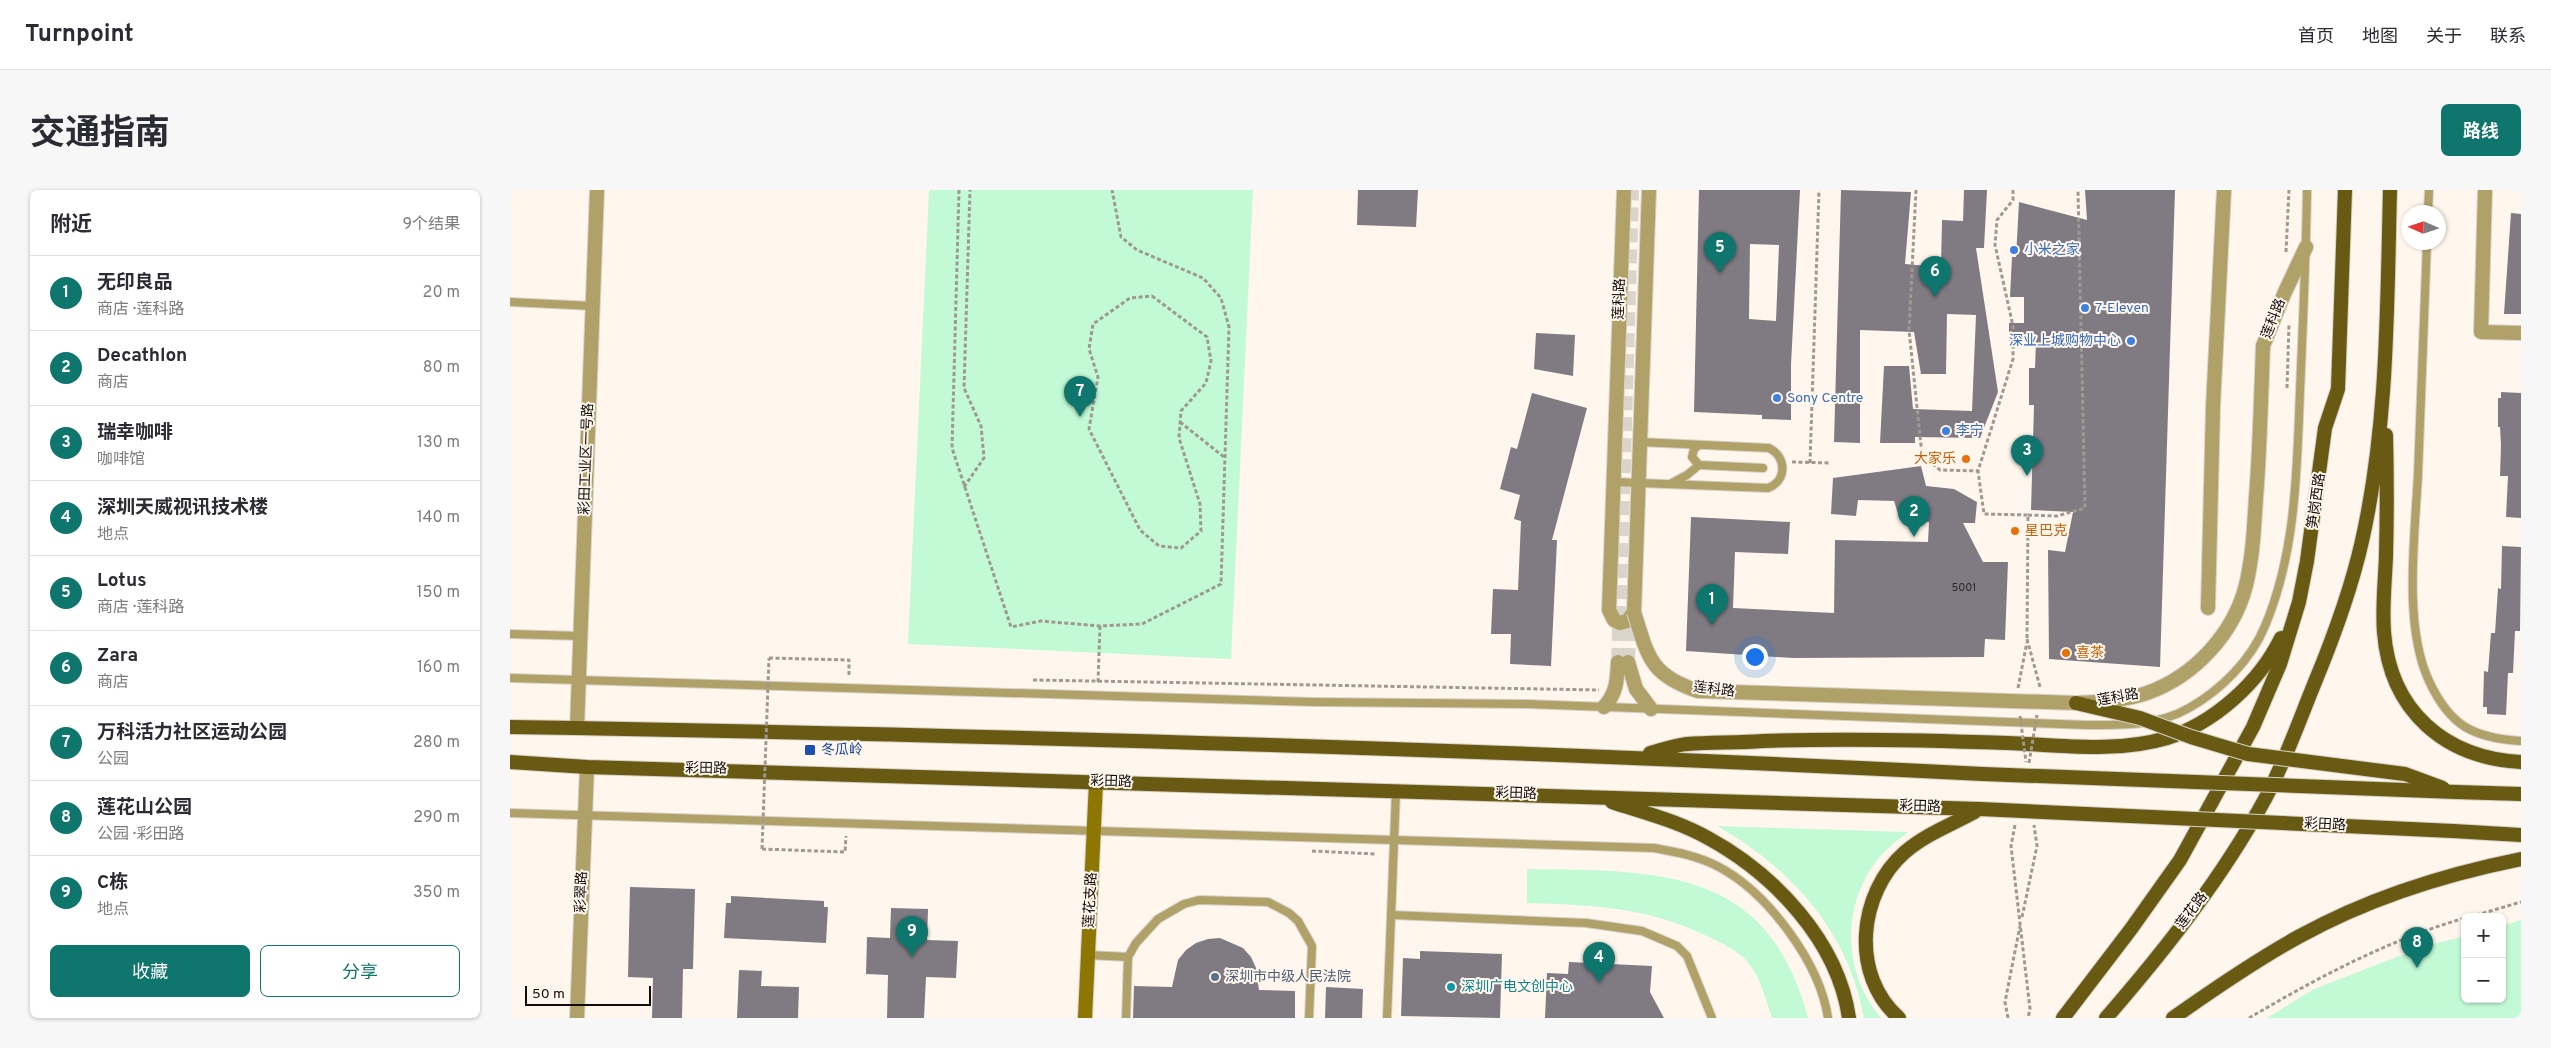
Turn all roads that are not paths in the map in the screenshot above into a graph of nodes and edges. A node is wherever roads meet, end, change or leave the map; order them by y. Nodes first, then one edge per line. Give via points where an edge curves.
1 (597, 190) edge
2 (1624, 190) edge
3 (1649, 190) edge
4 (2224, 190) edge
5 (2307, 190) edge
6 (2390, 190) edge
7 (2429, 190) edge
8 (2485, 190) edge
9 (2343, 194) edge
10 (2428, 205) edge
11 (2306, 247) junction
12 (2427, 250) edge
13 (510, 302) edge
14 (593, 306) junction
15 (2521, 333) edge
16 (2385, 362) junction
17 (1640, 442) junction
18 (1699, 445) junction
19 (1699, 465) junction
20 (1763, 468) dead end
21 (1614, 482) junction
22 (1639, 482) junction
23 (1670, 484) junction
24 (2298, 602) junction
25 (2208, 608) dead end
26 (1634, 612) junction
27 (510, 634) edge
28 (580, 636) junction
29 (510, 678) edge
30 (579, 680) junction
31 (2076, 703) junction
32 (1604, 707) junction
33 (1651, 709) junction
34 (510, 727) edge
35 (578, 728) junction
36 (2521, 741) edge
37 (1634, 756) junction
38 (510, 762) edge
39 (2521, 762) edge
40 (588, 767) junction
41 (1096, 782) junction
42 (1396, 791) junction
43 (2456, 792) junction
44 (2521, 794) edge
45 (1597, 797) junction
46 (1980, 810) junction
47 (510, 813) edge
48 (585, 816) junction
49 (1093, 829) junction
50 (2521, 835) edge
51 (1394, 839) junction
52 (2521, 859) edge
53 (1391, 915) junction
54 (1088, 955) junction
55 (1128, 957) junction
56 (577, 1018) edge
57 (1085, 1018) edge
58 (1126, 1018) edge
59 (1309, 1018) edge
60 (1387, 1018) edge
61 (1712, 1018) edge
62 (1828, 1018) edge
63 (1849, 1018) edge
64 (1899, 1018) edge
65 (2062, 1018) edge
66 (2106, 1018) edge
67 (2173, 1018) edge

1 - 14 street, 彩田工业区一号路
2 - 21 street, 莲科路
3 - 17 street, 莲科路
4 - 25 street via 2213,408
5 - 11 lane
6 - 16 main road
7 - 10 lane
8 - 15 street via 2481,332
9 - 24 main road, 笋岗西路 via 2338,389 2325,428 2315,517
11 - 31 street, 莲科路, bridge via 2263,346 2252,545 2246,585 2235,615 2220,640 2174,679 2129,698
11 - 33 lane via 2297,466 2286,548 2265,628 2247,658 2210,694 2157,721 2112,725
12 - 36 lane via 2413,587 2421,660 2439,698 2461,724 2486,738
13 - 14 lane
14 - 28 street, 彩田工业区一号路
16 - 39 main road via 2384,632 2391,671 2409,707 2430,730 2466,750 2497,761
16 - 66 main road, 莲花路 via 2370,497 2353,581 2341,620 2291,743 2241,842 2142,977
17 - 18 lane
17 - 22 street, 莲科路
18 - 19 lane via 1694,448 1692,457
18 - 23 lane via 1769,448 1778,452 1782,476 1776,485 1768,488
19 - 20 lane
19 - 23 lane
21 - 22 lane
21 - 26 street, 莲科路 via 1609,610 1614,620 1620,623 1628,621
22 - 23 lane
22 - 26 street, 莲科路
24 - 37 main road via 2275,650 2247,686 2230,703 2192,727 2167,738 2094,746 1799,740 1685,744
24 - 65 main road, 笋岗西路 via 2280,664 2253,727 2217,795 2180,860 2131,930
26 - 31 street, 莲科路, bridge via 1647,652 1656,668 1674,682 1698,691
27 - 28 lane
28 - 30 street, 彩田工业区一号路
29 - 30 lane
30 - 32 lane via 1315,702
30 - 35 street, 彩田工业区一号路
31 - 43 main road, bridge via 2140,718 2248,754 2405,774
32 - 33 lane
32 - 33 street via 1612,698 1623,662 1636,689
34 - 35 main road
35 - 37 main road
37 - 43 main road, bridge via 1983,774
38 - 40 main road, 彩田路
40 - 41 main road, 彩田路
40 - 48 street, 彩翠路
41 - 42 main road, 彩田路
41 - 49 main road, 莲花支路
42 - 45 main road, 彩田路
42 - 51 lane
43 - 44 main road
45 - 46 main road, 彩田路
45 - 63 main road via 1671,820 1707,837 1740,856 1764,876 1790,902 1829,958
46 - 50 main road, 彩田路, bridge
46 - 64 main road via 1906,851 1884,876 1873,897 1866,929 1868,962 1879,995
47 - 48 lane
48 - 49 lane
48 - 56 street, 彩翠路
49 - 51 lane
49 - 54 main road, 莲花支路
51 - 53 lane
51 - 62 lane via 1645,847 1705,861 1737,879 1797,943 1819,989
52 - 67 main road via 2431,883 2301,935
53 - 60 lane
53 - 61 lane via 1586,923 1642,931 1677,946 1687,956
54 - 55 lane
54 - 57 main road, 莲花支路
55 - 58 lane
55 - 59 lane via 1145,931 1184,904 1199,900 1268,902 1298,921 1312,946

